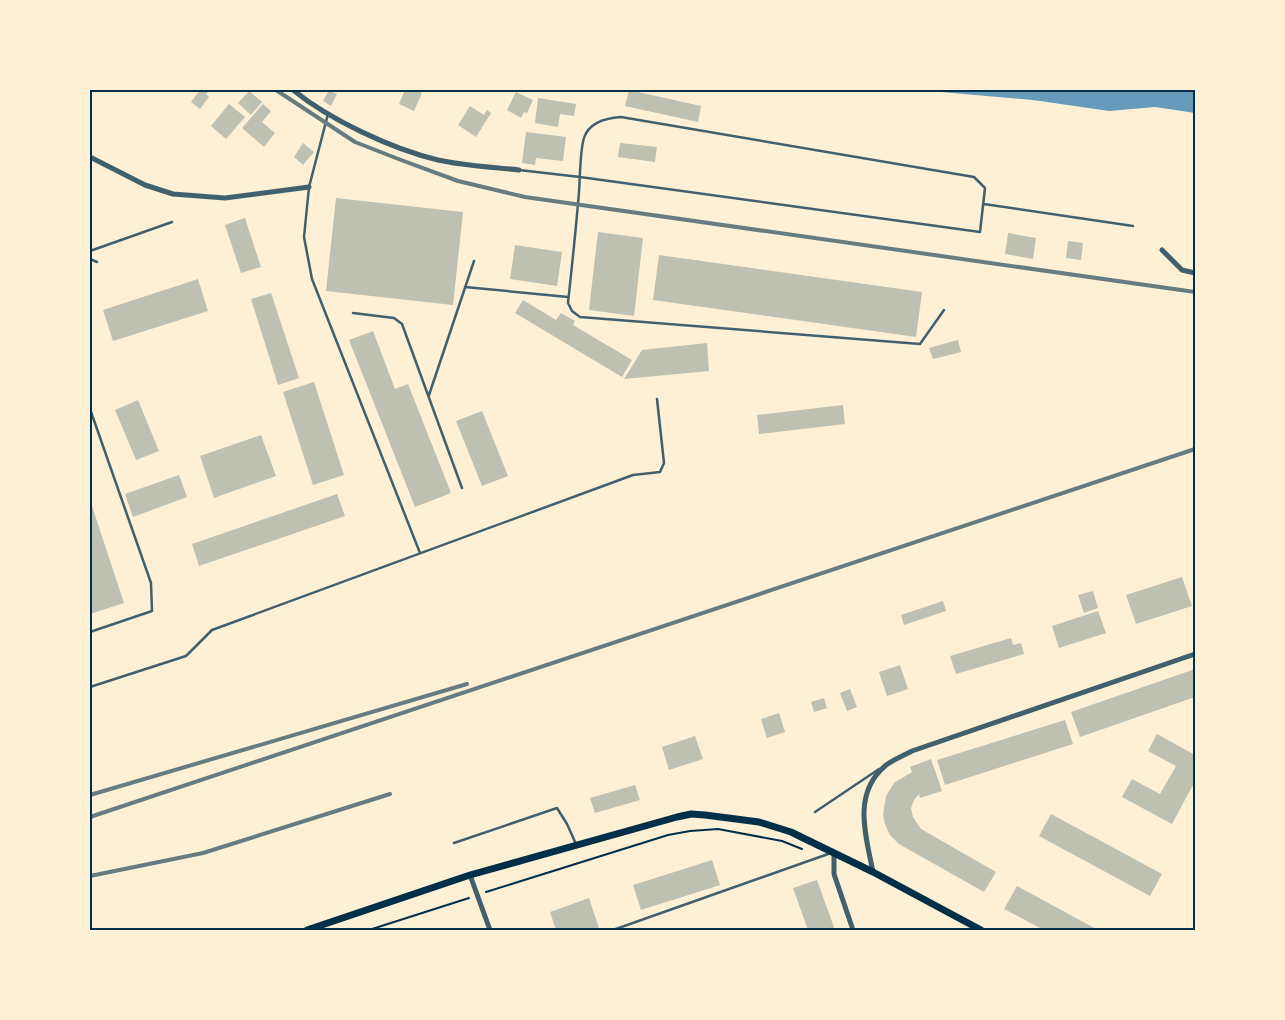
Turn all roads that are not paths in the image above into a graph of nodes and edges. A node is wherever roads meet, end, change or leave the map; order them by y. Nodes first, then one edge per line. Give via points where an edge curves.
1 (293, 90) edge
2 (328, 114) junction
3 (90, 157) edge
4 (519, 170) joint
5 (580, 177) junction
6 (309, 187) junction
7 (984, 204) junction
8 (172, 222) dead end
9 (1134, 226) dead end
10 (1162, 250) dead end
11 (90, 251) edge
12 (90, 259) edge
13 (474, 261) dead end
14 (97, 262) dead end
15 (1195, 273) edge
16 (465, 287) junction
17 (569, 297) junction
18 (944, 310) dead end
19 (353, 313) dead end
20 (428, 396) junction
21 (657, 399) dead end
22 (90, 409) edge
23 (462, 488) dead end
24 (420, 553) junction
25 (90, 632) edge
26 (1195, 654) edge
27 (90, 687) edge
28 (885, 766) junction
29 (815, 812) dead end
30 (454, 843) dead end
31 (576, 845) junction
32 (834, 852) junction
33 (873, 872) junction
34 (470, 875) junction
35 (307, 930) edge
36 (490, 930) edge
37 (613, 930) edge
38 (853, 930) edge
39 (981, 930) edge

1 - 2 street
2 - 4 street via 379,140 437,160
2 - 6 lane
3 - 6 street via 173,194 225,198
4 - 5 lane
5 - 7 lane via 980,232
5 - 7 lane via 584,138 589,130 598,122 621,116 974,177 986,188
5 - 17 lane
6 - 24 lane via 304,237 312,279
7 - 9 lane
8 - 11 lane
10 - 15 street via 1182,270
12 - 14 lane
13 - 16 lane
16 - 17 lane
16 - 20 lane
17 - 18 lane via 572,311 580,317 920,344
19 - 20 lane via 394,318 402,324
20 - 23 lane
21 - 24 lane via 664,463 660,472 633,475
22 - 25 lane via 151,583 152,611
24 - 27 lane via 212,630 186,656
26 - 28 street via 912,751
28 - 29 lane
28 - 33 street via 870,784 864,804 864,827
30 - 31 lane via 557,808
31 - 32 main road via 691,814 768,824
31 - 34 main road
32 - 33 main road
32 - 37 lane
32 - 38 street via 834,874
33 - 39 main road
34 - 35 main road
34 - 36 street

